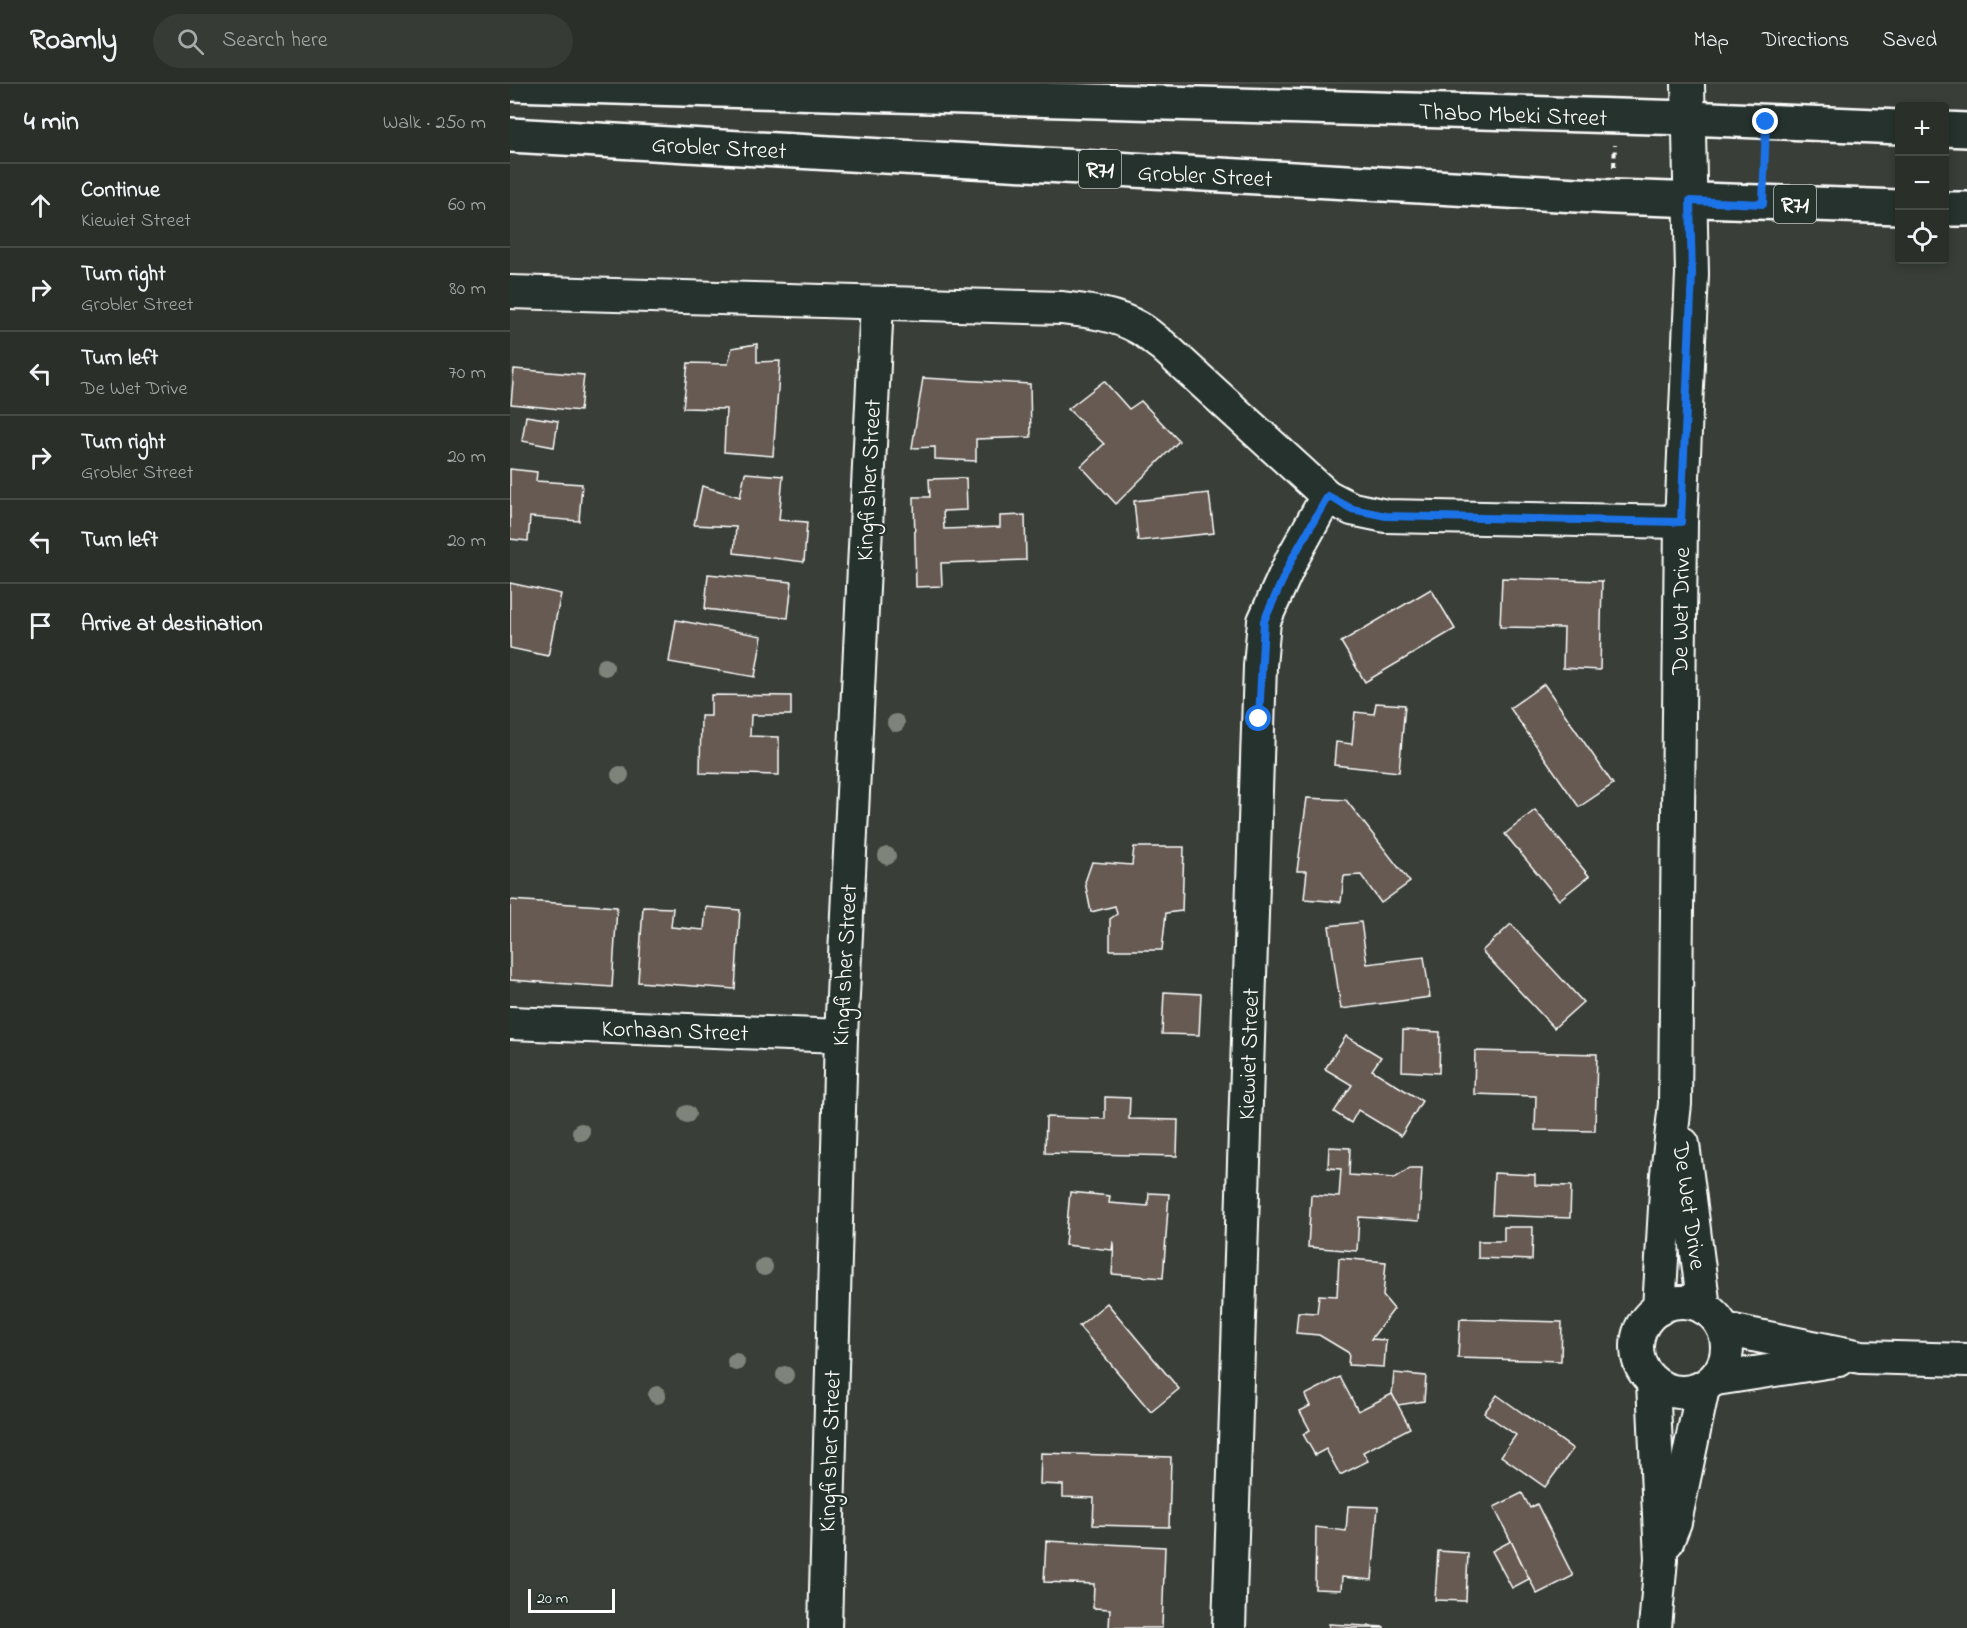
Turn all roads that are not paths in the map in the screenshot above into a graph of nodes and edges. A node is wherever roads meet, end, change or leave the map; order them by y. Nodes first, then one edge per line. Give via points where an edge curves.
1 (510, 84) edge
2 (1688, 84) edge
3 (1688, 118) junction
4 (1895, 127) edge
5 (1949, 129) edge
6 (1967, 130) edge
7 (510, 135) edge
8 (1690, 201) junction
9 (1895, 207) edge
10 (1949, 209) edge
11 (1967, 209) edge
12 (510, 292) edge
13 (877, 303) junction
14 (1328, 496) junction
15 (1681, 522) junction
16 (510, 1023) edge
17 (841, 1036) junction
18 (1675, 1104) junction
19 (1659, 1309) junction
20 (1714, 1318) junction
21 (1861, 1357) junction
22 (1967, 1360) edge
23 (1653, 1382) junction
24 (1709, 1383) junction
25 (1661, 1559) junction
26 (825, 1628) edge
27 (1229, 1628) edge
28 (1655, 1628) edge

1 - 3 main road, Thabo Mbeki Street
2 - 3 street, De Wet Drive
3 - 4 main road
3 - 8 street, De Wet Drive
5 - 6 main road
7 - 8 main road, Grobler Street / R71
8 - 9 main road, Grobler Street / R71
8 - 15 street, De Wet Drive via 1692,274
10 - 11 main road
12 - 13 street
13 - 14 street via 1060,308 1114,317 1140,328
13 - 17 street, Kingfisher Street
14 - 15 street via 1352,509 1386,516
14 - 27 street, Kiewiet Street via 1292,559 1264,621 1260,666
15 - 18 street, De Wet Drive
16 - 17 street, Korhaan Street
17 - 26 street, Kingfisher Street
18 - 19 street, De Wet Drive
18 - 20 street, De Wet Drive
19 - 20 street, De Wet Drive via 1681,1302
19 - 23 street, De Wet Drive via 1640,1330 1637,1344 1643,1371
20 - 21 street
20 - 24 street, De Wet Drive via 1728,1342 1724,1367
21 - 22 street
21 - 24 street
23 - 24 street via 1677,1393
23 - 25 street, De Wet Drive
24 - 25 street, De Wet Drive via 1675,1522
25 - 28 street, De Wet Drive

